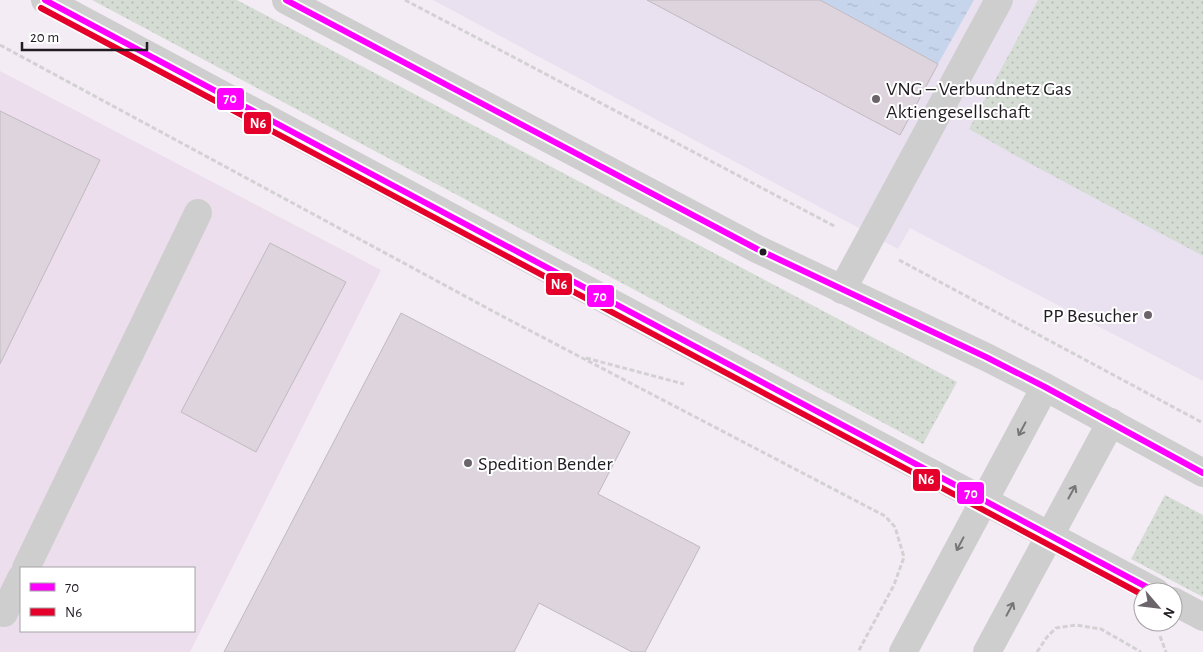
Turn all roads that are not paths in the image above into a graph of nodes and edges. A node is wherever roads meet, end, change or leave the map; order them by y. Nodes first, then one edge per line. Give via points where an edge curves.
1 (45, 0) edge
2 (286, 0) edge
3 (999, 0) edge
4 (198, 213) dead end
5 (842, 290) junction
6 (1045, 386) junction
7 (1111, 422) junction
8 (1203, 473) edge
9 (983, 501) junction
10 (1049, 535) junction
11 (26, 567) edge
12 (20, 580) edge
13 (1137, 582) edge
14 (1183, 606) edge
15 (0, 611) edge
16 (1203, 617) edge
17 (903, 652) edge
18 (987, 652) edge

1 - 9 main road
2 - 5 main road via 757,249
3 - 5 main road
4 - 11 main road
5 - 6 main road
6 - 7 main road
6 -> 9 main road
7 - 8 main road
10 -> 7 main road
9 - 10 main road
9 -> 17 main road
10 - 13 main road
18 -> 10 main road
12 - 15 main road via 4,613
14 - 16 main road

